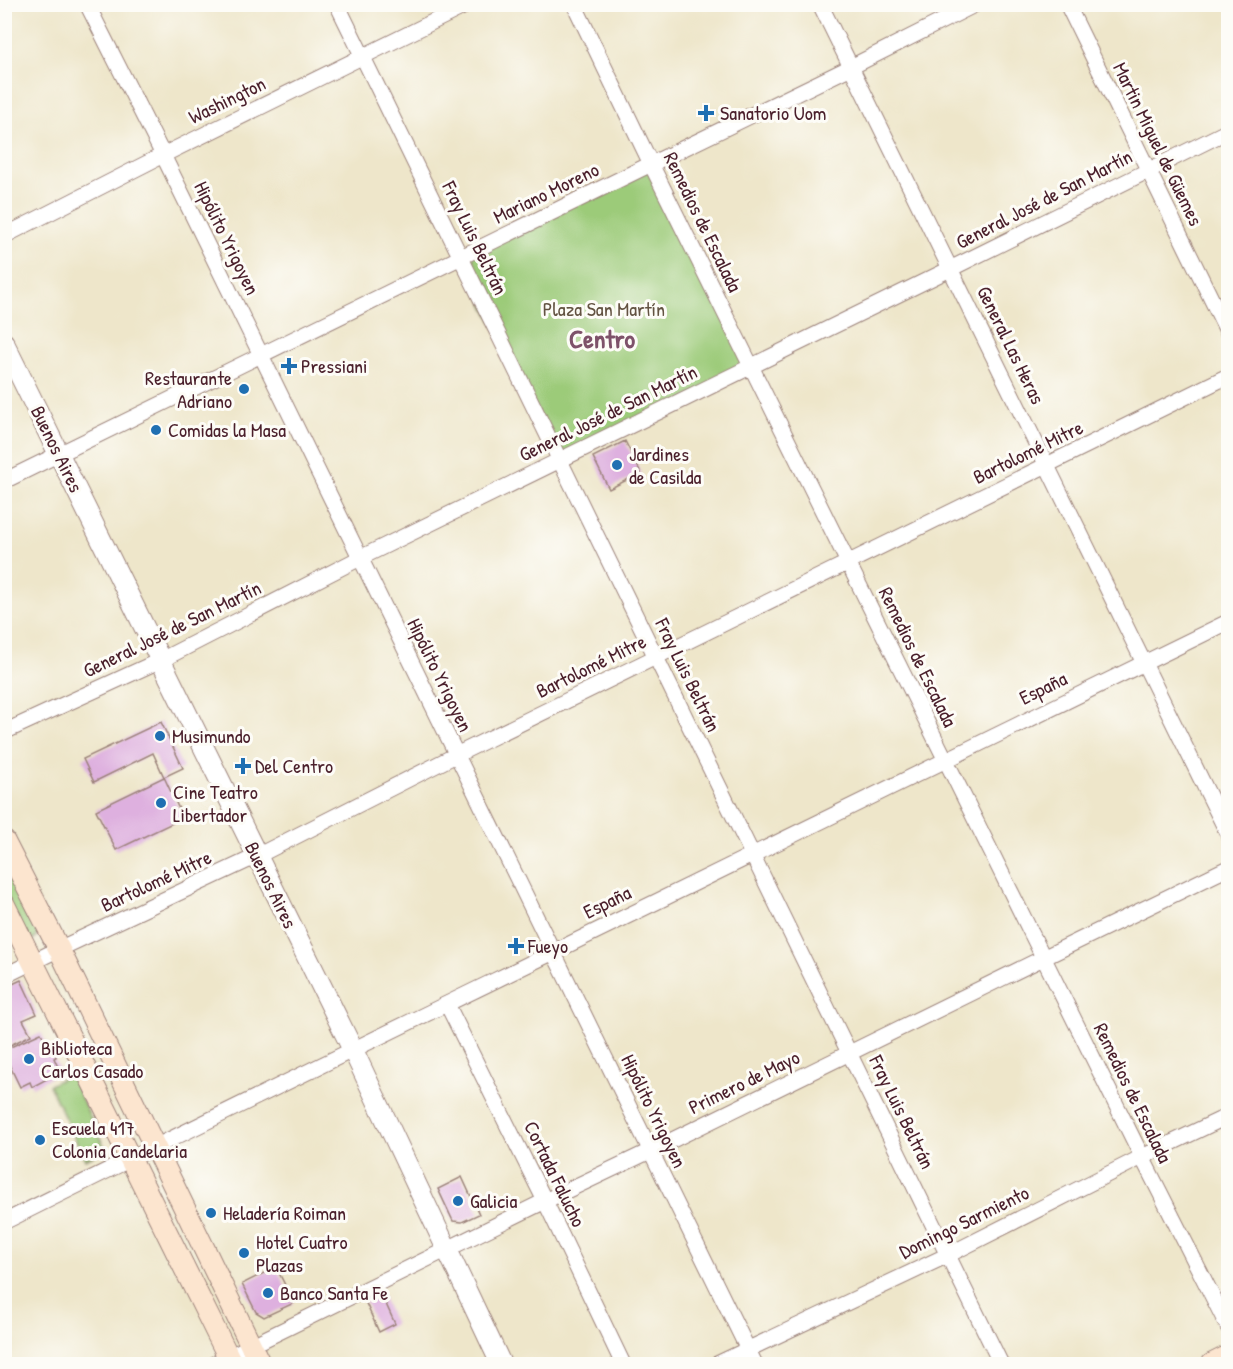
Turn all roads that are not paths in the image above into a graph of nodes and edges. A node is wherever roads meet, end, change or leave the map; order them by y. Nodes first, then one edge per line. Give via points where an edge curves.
1 (87, 4) edge
2 (337, 4) edge
3 (469, 4) edge
4 (574, 4) edge
5 (820, 4) edge
6 (976, 4) edge
7 (1067, 4) edge
8 (363, 57) junction
9 (851, 67) junction
10 (1228, 131) edge
11 (163, 155) junction
12 (651, 164) junction
13 (1148, 171) junction
14 (4, 236) edge
15 (461, 258) junction
16 (950, 269) junction
17 (1228, 333) edge
18 (4, 343) edge
19 (261, 356) junction
20 (751, 366) junction
21 (1228, 376) edge
22 (60, 454) junction
23 (560, 460) junction
24 (1047, 466) junction
25 (4, 481) edge
26 (360, 558) junction
27 (848, 562) junction
28 (1228, 622) edge
29 (656, 657) junction
30 (160, 660) junction
31 (1144, 663) junction
32 (4, 732) edge
33 (456, 755) junction
34 (945, 759) junction
35 (1228, 834) edge
36 (4, 841) edge
37 (753, 855) junction
38 (257, 856) junction
39 (1228, 868) edge
40 (4, 904) edge
41 (59, 949) junction
42 (553, 952) junction
43 (1043, 958) junction
44 (33, 962) junction
45 (4, 976) edge
46 (447, 1004) junction
47 (353, 1050) junction
48 (850, 1053) junction
49 (1228, 1116) edge
50 (154, 1147) junction
51 (650, 1151) junction
52 (1142, 1157) junction
53 (130, 1159) junction
54 (545, 1201) junction
55 (4, 1222) edge
56 (447, 1250) junction
57 (948, 1255) junction
58 (1228, 1327) edge
59 (250, 1346) junction
60 (748, 1350) junction
61 (1228, 1356) edge
62 (224, 1362) edge
63 (260, 1365) edge
64 (501, 1365) edge
65 (623, 1365) edge
66 (717, 1365) edge
67 (755, 1365) edge
68 (1001, 1365) edge
69 (1212, 1365) edge

1 - 11 street, Hipólito Yrigoyen
2 - 8 street, Fray Luis Beltrán
3 - 8 street, Washington
4 - 12 street, Remedios de Escalada
5 - 9 street, General Las Heras
6 - 9 street, Mariano Moreno
7 - 13 street, Martin Miguel de Güemes
8 - 11 street, Washington
8 - 15 street, Fray Luis Beltrán
9 - 12 street, Mariano Moreno
9 - 16 street, General Las Heras
10 - 13 street, General José de San Martín
11 - 14 street, Washington
11 - 19 street, Hipólito Yrigoyen
12 - 15 street, Mariano Moreno
12 - 20 street, Remedios de Escalada
13 - 16 street, General José de San Martín
13 - 17 street, Martin Miguel de Güemes
15 - 19 street, Mariano Moreno
15 - 23 street, Fray Luis Beltrán
16 - 20 street, General José de San Martín
16 - 24 street, General Las Heras
18 - 22 street, Buenos Aires
19 - 22 street, Mariano Moreno
19 - 26 street, Hipólito Yrigoyen
20 - 23 street, General José de San Martín
20 - 27 street, Remedios de Escalada
21 - 24 street, Bartolomé Mitre
22 - 25 street, Mariano Moreno
22 - 30 street, Buenos Aires
23 - 26 street, General José de San Martín
23 - 29 street, Fray Luis Beltrán
24 - 27 street, Bartolomé Mitre
24 - 31 street, General Las Heras
26 - 30 street, General José de San Martín
26 - 33 street, Hipólito Yrigoyen
27 - 29 street, Bartolomé Mitre
27 - 34 street, Remedios de Escalada
28 - 31 street, España
29 - 33 street, Bartolomé Mitre
29 - 37 street, Fray Luis Beltrán
30 - 32 street, General José de San Martín
30 - 38 street, Buenos Aires
31 - 34 street, España
31 - 35 street, General Las Heras
33 - 38 street, Bartolomé Mitre
33 - 42 street, Hipólito Yrigoyen
34 - 37 street, España
34 - 43 street, Remedios de Escalada
36 - 41 main road
37 - 42 street, España
37 - 48 street, Fray Luis Beltrán
38 - 41 street, Bartolomé Mitre
38 - 47 street, Buenos Aires
39 - 43 street, Primero de Mayo
40 - 44 main road
41 - 44 street, Bartolomé Mitre
41 - 50 main road
42 - 46 street, España
42 - 51 street, Hipólito Yrigoyen
43 - 48 street, Primero de Mayo
43 - 52 street, Remedios de Escalada
44 - 45 street, Bartolomé Mitre
44 - 53 main road
46 - 47 street, España
46 - 54 street, Cortada Falucho
47 - 50 street, España
47 - 56 street, Buenos Aires
48 - 51 street, Primero de Mayo
48 - 57 street, Fray Luis Beltrán
49 - 52 street, Domingo Sarmiento
50 - 53 street, España
50 - 59 main road
51 - 54 street, Primero de Mayo
51 - 60 street, Hipólito Yrigoyen
52 - 57 street, Domingo Sarmiento
52 - 58 street, Remedios de Escalada
53 - 55 street, España
53 - 62 main road
54 - 56 street, Primero de Mayo
54 - 65 street, Cortada Falucho
56 - 59 street, Primero de Mayo
56 - 64 street, Buenos Aires
57 - 60 street, Domingo Sarmiento
57 - 68 street, Fray Luis Beltrán
59 - 62 street, Primero de Mayo
59 - 63 main road
60 - 66 street, Domingo Sarmiento
60 - 67 street, Hipólito Yrigoyen
61 - 69 main road

